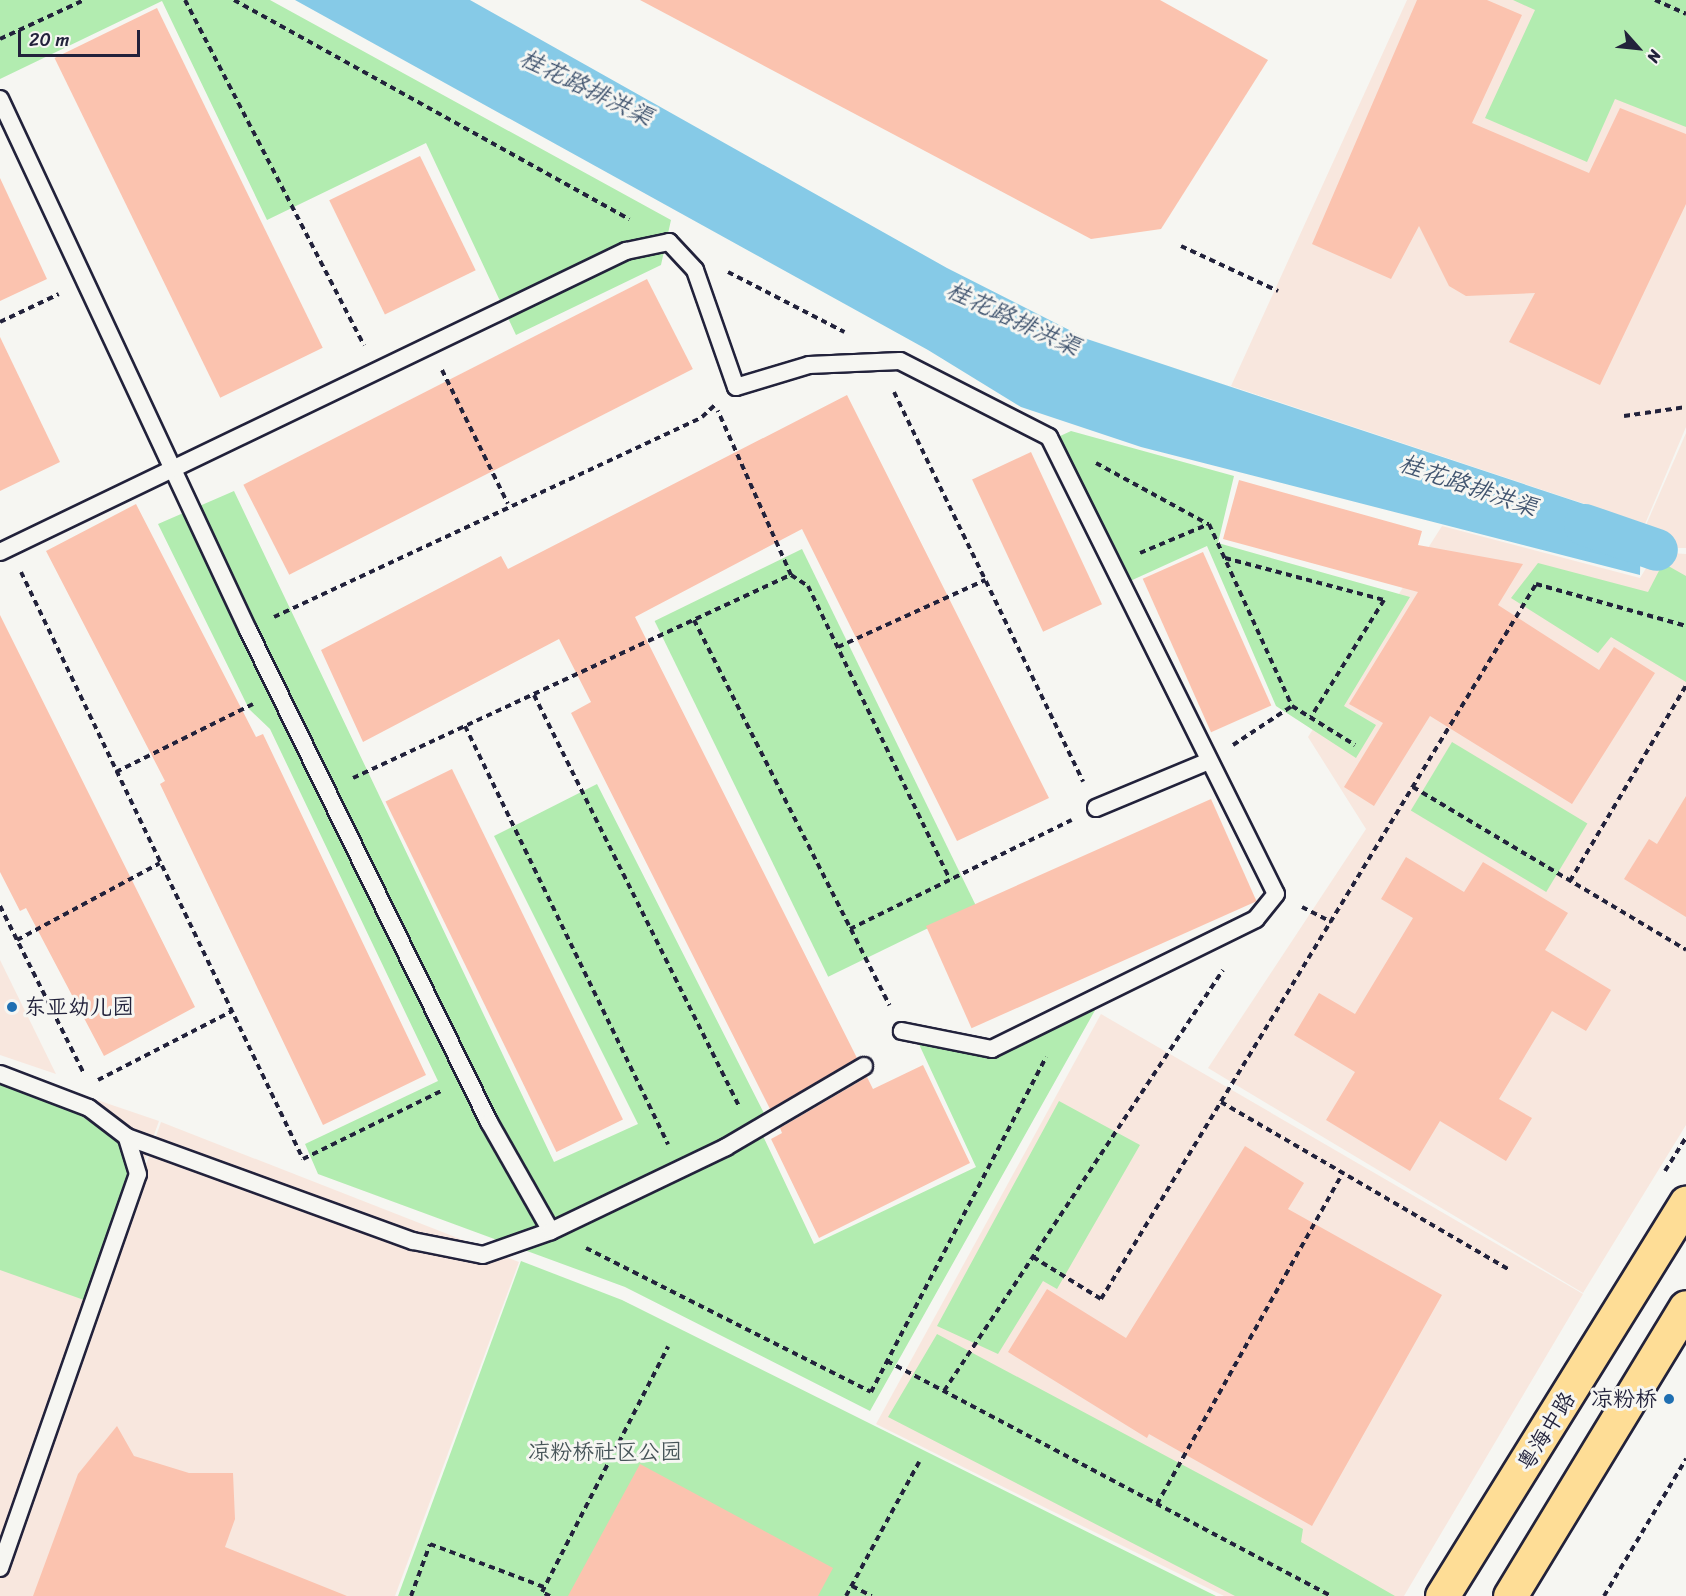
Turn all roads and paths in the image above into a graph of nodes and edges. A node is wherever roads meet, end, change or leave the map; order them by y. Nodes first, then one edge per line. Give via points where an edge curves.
1 (84, 0) edge
2 (185, 0) edge
3 (234, 0) edge
4 (1655, 0) edge
5 (1686, 14) edge
6 (0, 39) edge
7 (0, 99) edge
8 (669, 242) junction
9 (1181, 246) dead end
10 (722, 269) dead end
11 (87, 281) junction
12 (1278, 291) dead end
13 (0, 322) edge
14 (847, 334) dead end
15 (429, 344) junction
16 (879, 362) junction
17 (377, 369) junction
18 (736, 387) junction
19 (716, 405) junction
20 (1686, 407) edge
21 (1624, 416) dead end
22 (1049, 437) junction
23 (172, 470) junction
24 (508, 504) junction
25 (1209, 524) junction
26 (4, 550) edge
27 (1224, 557) junction
28 (1112, 565) junction
29 (791, 575) junction
30 (985, 580) junction
31 (694, 620) junction
32 (1686, 626) edge
33 (248, 630) junction
34 (838, 647) junction
35 (1686, 686) edge
36 (278, 692) junction
37 (534, 694) junction
38 (1292, 706) junction
39 (1311, 717) junction
40 (465, 726) junction
41 (1355, 745) dead end
42 (1209, 761) junction
43 (116, 772) junction
44 (1413, 787) junction
45 (327, 790) junction
46 (1096, 808) junction
47 (160, 862) junction
48 (950, 880) junction
49 (1570, 881) junction
50 (0, 906) edge
51 (1256, 919) junction
52 (850, 929) junction
53 (17, 940) junction
54 (1686, 950) edge
55 (232, 1011) junction
56 (1070, 1011) junction
57 (902, 1031) joint
58 (864, 1066) dead end
59 (0, 1074) edge
60 (468, 1078) junction
61 (1221, 1102) junction
62 (751, 1132) junction
63 (127, 1137) junction
64 (680, 1169) junction
65 (1343, 1173) junction
66 (1686, 1203) edge
67 (551, 1231) junction
68 (1033, 1257) junction
69 (1508, 1269) dead end
70 (1682, 1324) edge
71 (668, 1347) dead end
72 (887, 1361) junction
73 (944, 1391) junction
74 (1686, 1458) edge
75 (919, 1462) dead end
76 (1157, 1504) junction
77 (0, 1568) edge
78 (852, 1586) junction
79 (544, 1587) junction
80 (411, 1596) edge
81 (550, 1596) edge
82 (846, 1596) edge
83 (872, 1596) edge
84 (1331, 1596) edge
85 (1442, 1596) edge
86 (1510, 1596) edge
87 (1604, 1596) edge

1 - 6 path
2 - 17 path
3 - 8 path
4 - 5 path
7 - 11 lane
8 - 15 lane via 626,250
8 - 18 lane via 695,270
9 - 12 path
10 - 14 path
11 - 13 path
11 - 23 lane
15 - 17 lane
15 - 24 path
16 - 18 lane via 809,366
16 - 22 lane via 900,361
16 - 30 path
17 - 23 lane
18 - 19 path
19 - 24 path via 702,417
19 - 29 path
20 - 21 path
22 - 25 path
22 - 28 lane
23 - 26 lane
23 - 33 lane
24 - 33 path
25 - 27 path
25 - 28 path
26 - 43 path
27 - 38 path
27 - 39 path via 1384,600
28 - 42 lane
29 - 31 path
29 - 34 path via 808,586
30 - 34 path
30 - 46 path
31 - 37 path
31 - 52 path
32 - 44 path via 1536,584
33 - 36 lane
34 - 48 path
35 - 49 path
36 - 43 path
36 - 45 lane
37 - 40 path
37 - 62 path
38 - 39 path
38 - 42 path
39 - 41 path
40 - 45 path
40 - 64 path
42 - 46 lane
42 - 51 lane via 1276,894
43 - 47 path
44 - 49 path
44 - 61 path
45 - 60 lane
46 - 48 path
47 - 53 path
47 - 55 path
48 - 52 path
49 - 54 path
50 - 53 path
51 - 56 lane
51 - 68 path
52 - 57 path
53 - 55 path via 89,1085
55 - 60 path via 303,1160
56 - 57 lane via 992,1049
56 - 72 path
58 - 62 lane
59 - 63 lane via 89,1108
60 - 67 lane
61 - 65 path
61 - 68 path via 1101,1299
62 - 64 lane
63 - 67 lane via 413,1241 483,1255
63 - 77 lane via 138,1174
64 - 67 lane
65 - 69 path
65 - 76 path
66 - 85 highway, 粤海中路
67 - 72 path via 871,1392
68 - 73 path
70 - 86 highway
71 - 79 path
72 - 73 path
73 - 76 path
74 - 87 path
75 - 78 path
76 - 84 path
78 - 82 path
78 - 83 path
79 - 80 path via 430,1544
79 - 81 path via 542,1592

